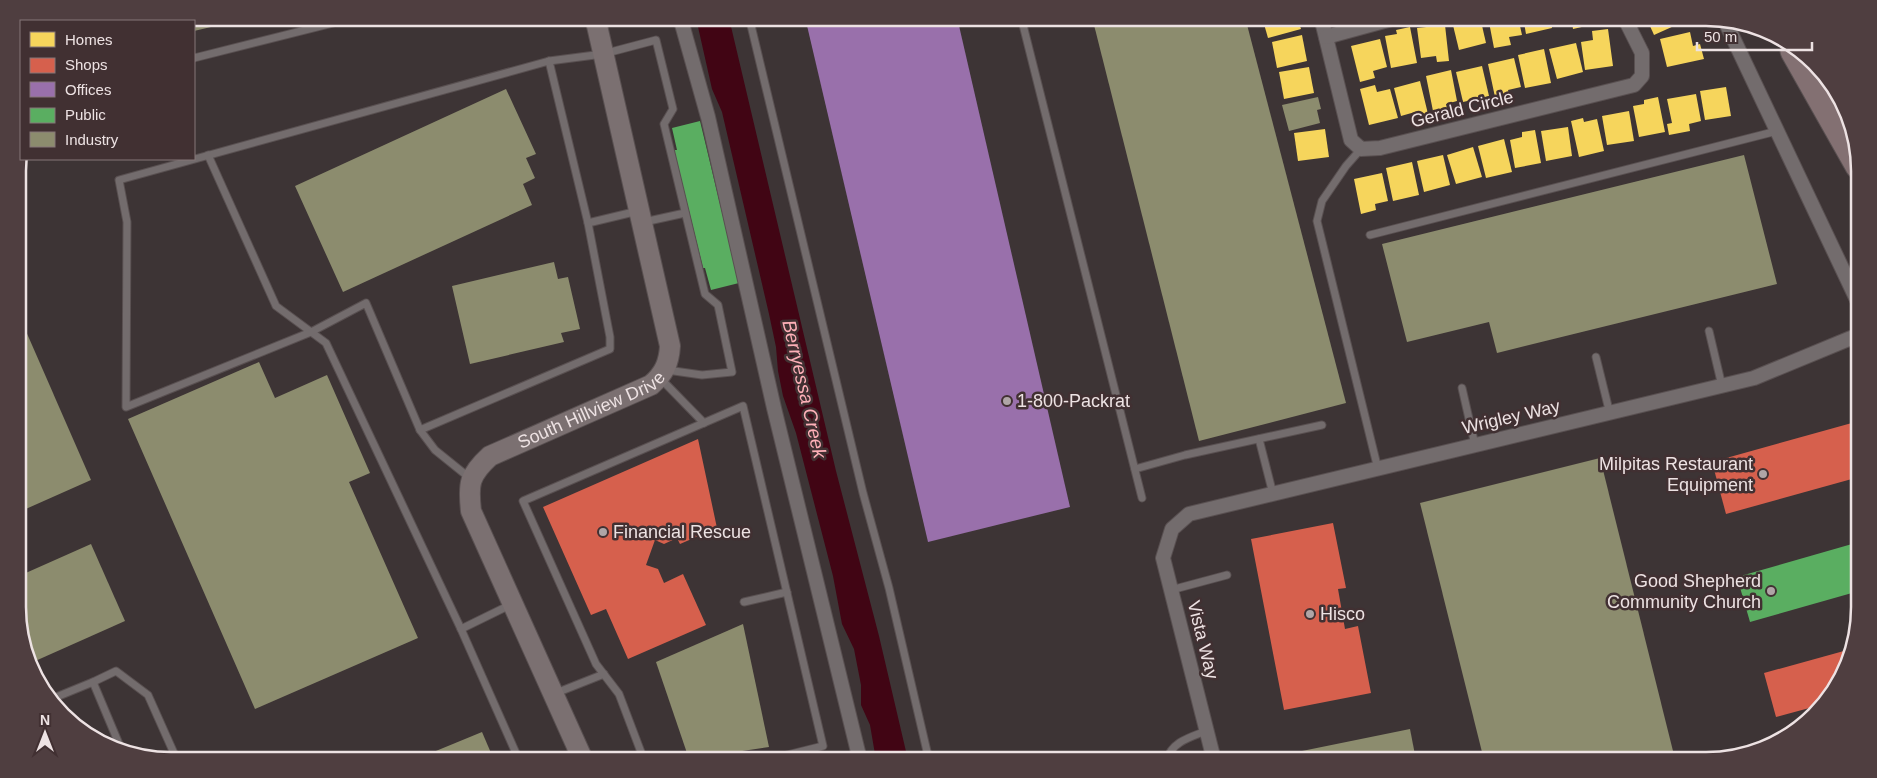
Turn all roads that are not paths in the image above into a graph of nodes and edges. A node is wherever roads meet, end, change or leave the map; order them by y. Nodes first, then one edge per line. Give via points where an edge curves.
1 (1023, 26) edge
2 (1323, 26) edge
3 (1368, 26) edge
4 (1628, 26) edge
5 (321, 27) edge
6 (598, 27) edge
7 (682, 27) edge
8 (751, 27) edge
9 (1728, 28) edge
10 (1326, 37) junction
11 (603, 54) junction
12 (195, 58) edge
13 (1796, 58) edge
14 (549, 61) junction
15 (1777, 131) junction
16 (1361, 149) junction
17 (1850, 152) edge
18 (208, 155) junction
19 (195, 159) edge
20 (190, 160) edge
21 (685, 212) junction
22 (640, 217) junction
23 (588, 224) junction
24 (1370, 235) dead end
25 (1851, 287) edge
26 (1709, 331) dead end
27 (312, 332) junction
28 (1851, 338) edge
29 (1596, 357) dead end
30 (662, 374) junction
31 (1722, 386) junction
32 (1462, 388) dead end
33 (1610, 414) junction
34 (704, 422) junction
35 (1322, 425) dead end
36 (420, 430) junction
37 (1259, 439) junction
38 (1475, 445) junction
39 (1378, 469) junction
40 (1135, 470) junction
41 (471, 480) junction
42 (1273, 494) junction
43 (1142, 498) dead end
44 (1172, 529) joint
45 (1227, 575) dead end
46 (1171, 590) junction
47 (787, 592) junction
48 (744, 602) dead end
49 (512, 604) junction
50 (461, 629) junction
51 (604, 674) junction
52 (92, 682) junction
53 (553, 694) junction
54 (57, 696) edge
55 (1206, 731) junction
56 (118, 742) edge
57 (1171, 751) edge
58 (1212, 751) edge
59 (173, 752) edge
60 (515, 752) edge
61 (579, 752) edge
62 (641, 752) edge
63 (801, 752) edge
64 (858, 752) edge
65 (927, 752) edge

1 - 40 lane
2 - 10 street
3 - 10 street
4 - 16 street, Gerald Circle via 1642,53 1642,76 1634,85 1380,148
5 - 12 lane
6 - 11 street, South Hillview Drive
7 - 64 street via 708,116 774,408
8 - 65 lane
9 - 15 street
10 - 16 street via 1351,140
11 - 14 lane
11 - 21 lane via 656,40 673,109 664,124
11 - 22 street, South Hillview Drive
13 - 17 highway
14 - 18 lane
14 - 23 lane
15 - 24 lane
15 - 25 street
16 - 39 lane via 1322,201 1317,221
18 - 19 lane
18 - 27 lane via 276,306
20 - 27 lane via 119,180 127,222 126,408
21 - 22 lane
21 - 30 lane via 705,294 718,305 732,372
22 - 23 lane
22 - 30 street, South Hillview Drive via 670,346
23 - 36 lane via 610,349
26 - 31 lane
27 - 36 lane via 366,303
27 - 50 lane via 326,343
28 - 31 street, Wrigley Way via 1754,378
29 - 33 lane
30 - 34 lane
30 - 41 street, South Hillview Drive via 651,385 490,456 477,468
31 - 33 street, Wrigley Way
32 - 38 lane
33 - 38 street, Wrigley Way
34 - 47 lane via 743,406
34 - 51 lane via 523,501 596,664
35 - 37 lane
36 - 41 lane via 435,450
37 - 40 lane
37 - 42 lane
38 - 39 street, Wrigley Way
39 - 42 street, Wrigley Way
40 - 43 lane
41 - 49 street via 471,511
42 - 44 street, Wrigley Way via 1189,514
44 - 46 street, Vista Way via 1163,558
45 - 46 lane
46 - 55 street, Vista Way
47 - 48 lane
47 - 63 lane via 823,746
49 - 50 lane
49 - 53 street
50 - 60 lane
51 - 53 lane
51 - 62 lane via 619,694
52 - 54 lane
52 - 56 lane
52 - 59 lane via 116,671 148,694
53 - 61 street
55 - 57 lane via 1177,744
55 - 58 street, Vista Way

